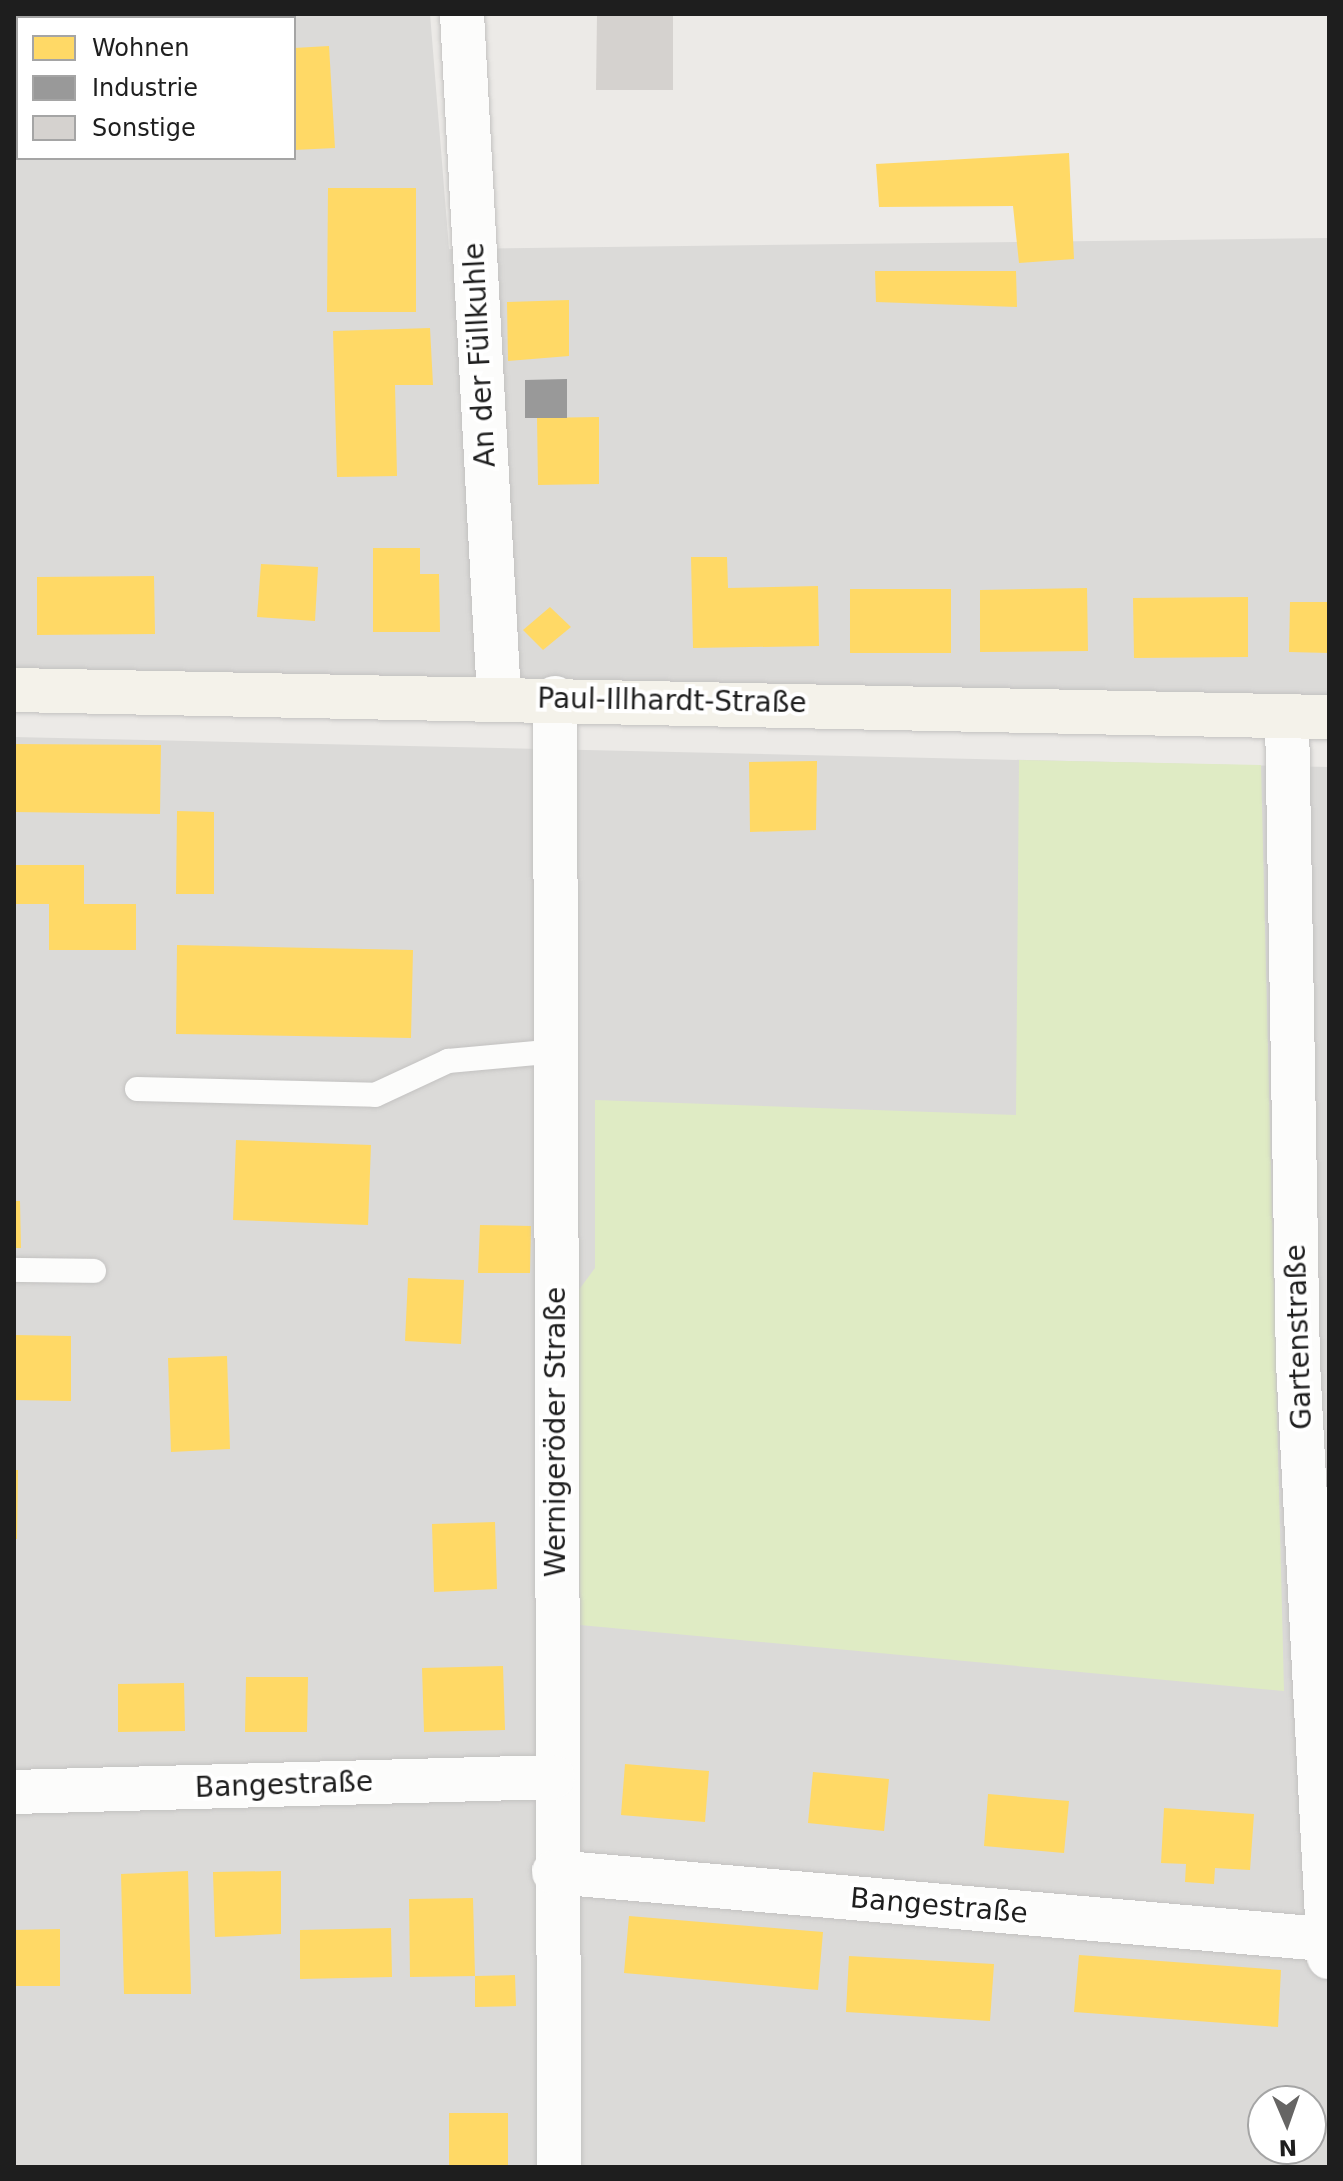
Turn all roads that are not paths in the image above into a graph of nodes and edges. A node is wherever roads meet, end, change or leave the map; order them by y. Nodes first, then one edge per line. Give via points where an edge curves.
1 (462, 14) edge
2 (14, 690) edge
3 (499, 697) junction
4 (555, 698) junction
5 (1308, 717) edge
6 (558, 1051) junction
7 (137, 1089) dead end
8 (14, 1270) edge
9 (94, 1271) dead end
10 (553, 1777) junction
11 (14, 1792) edge
12 (554, 1872) junction
13 (1326, 1948) edge
14 (559, 2167) edge

1 - 3 street, An der Füllkuhle
2 - 3 street, Paul-Illhardt-Straße
3 - 4 street, Paul-Illhardt-Straße
4 - 5 street, Paul-Illhardt-Straße
4 - 6 street, Wernigeröder Straße
5 - 13 street, Gartenstraße via 1298,1363
6 - 7 lane via 448,1061 375,1095
6 - 10 street, Wernigeröder Straße
8 - 9 lane
10 - 11 street, Bangestraße
10 - 12 street, Wernigeröder Straße
12 - 13 street, Bangestraße
12 - 14 street, Wernigeröder Straße

